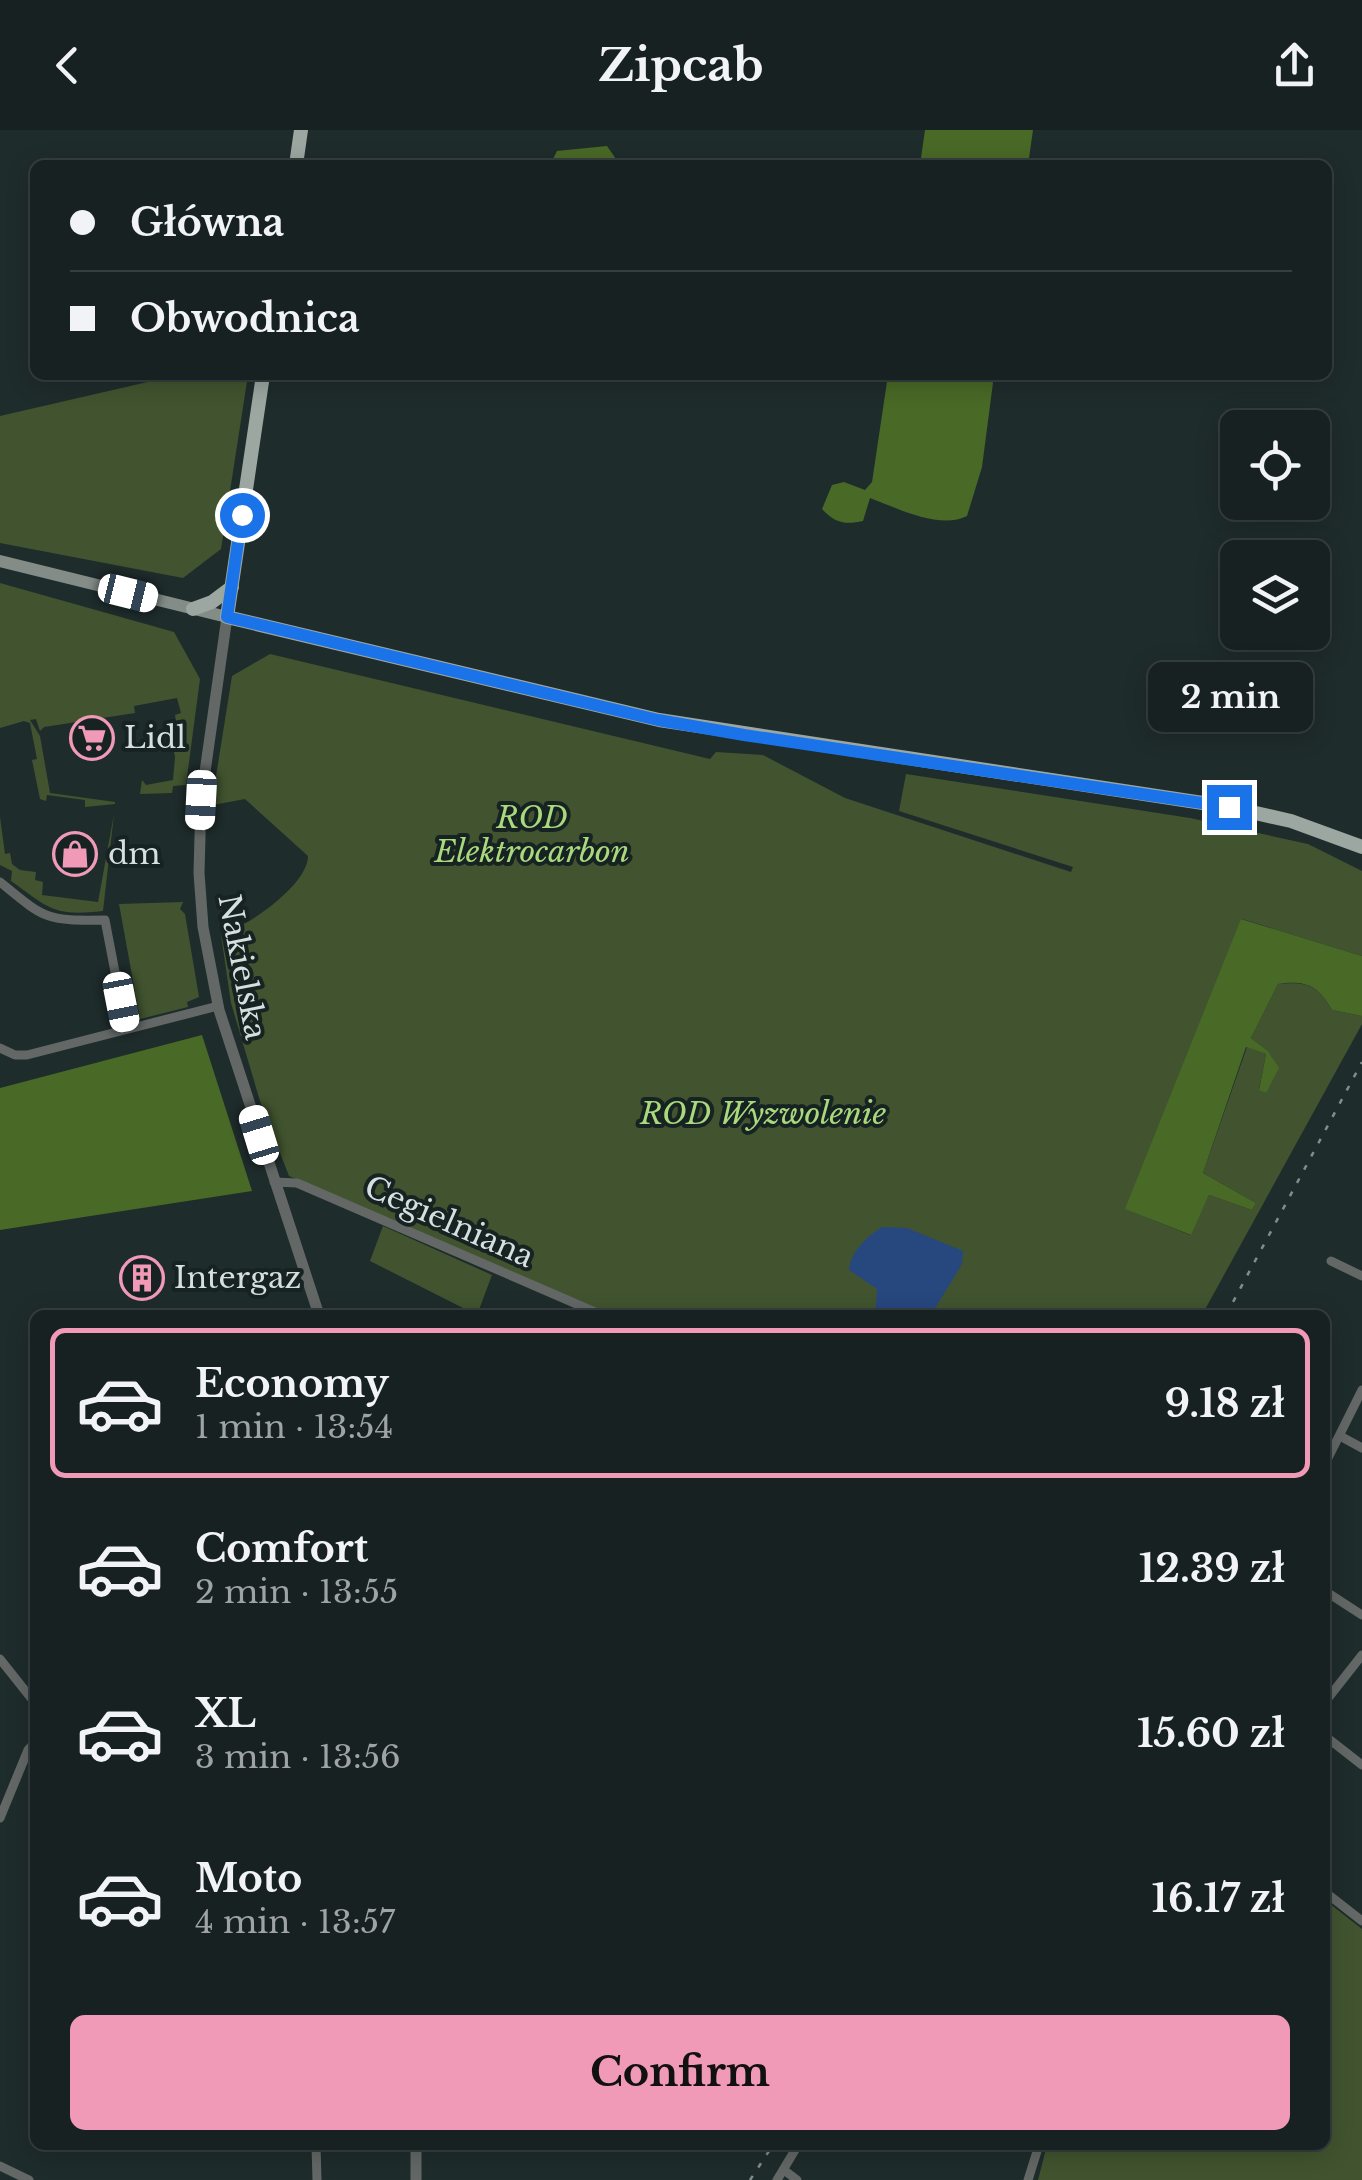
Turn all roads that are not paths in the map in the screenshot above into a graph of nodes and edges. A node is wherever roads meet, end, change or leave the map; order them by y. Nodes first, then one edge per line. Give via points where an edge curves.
1 (301, 130) edge
2 (297, 160) edge
3 (263, 380) edge
4 (0, 562) edge
5 (232, 587) junction
6 (193, 609) junction
7 (227, 617) junction
8 (1362, 847) edge
9 (0, 882) edge
10 (218, 1006) junction
11 (126, 1029) junction
12 (0, 1048) edge
13 (274, 1182) junction
14 (1331, 1261) dead end
15 (1362, 1276) edge
16 (316, 1310) edge
17 (590, 1310) edge
18 (1362, 1390) edge
19 (1340, 1436) junction
20 (1362, 1448) edge
21 (1330, 1455) edge
22 (1330, 1595) edge
23 (1362, 1615) edge
24 (1362, 1656) edge
25 (0, 1658) edge
26 (1330, 1696) edge
27 (30, 1697) edge
28 (1330, 1740) edge
29 (30, 1748) edge
30 (1362, 1765) edge
31 (0, 1818) edge
32 (1330, 1896) edge
33 (1362, 1921) edge
34 (316, 2150) edge
35 (416, 2150) edge
36 (795, 2150) edge
37 (1037, 2150) edge
38 (0, 2166) edge
39 (784, 2170) junction
40 (28, 2180) edge
41 (317, 2180) edge
42 (416, 2180) edge
43 (777, 2180) edge
44 (797, 2180) edge
45 (1028, 2180) edge

1 - 2 main road
3 - 5 main road
4 - 6 main road
5 - 6 main road
5 - 7 main road
6 - 7 main road
7 - 8 main road via 658,720 1229,807
7 - 10 street, Nakielska via 199,844 203,926
9 - 11 street via 51,918 105,920
10 - 11 street
10 - 13 street, Nakielska
11 - 12 street via 27,1055
13 - 16 street, Nakielska
13 - 17 street, Cegielniana via 297,1183
14 - 15 street
18 - 19 street
19 - 20 street
19 - 21 street
22 - 23 street
24 - 26 street
25 - 27 street
28 - 30 street
29 - 31 street
32 - 33 street
34 - 41 street
35 - 42 street
36 - 39 street
37 - 45 street
38 - 40 street
39 - 43 street
39 - 44 street

